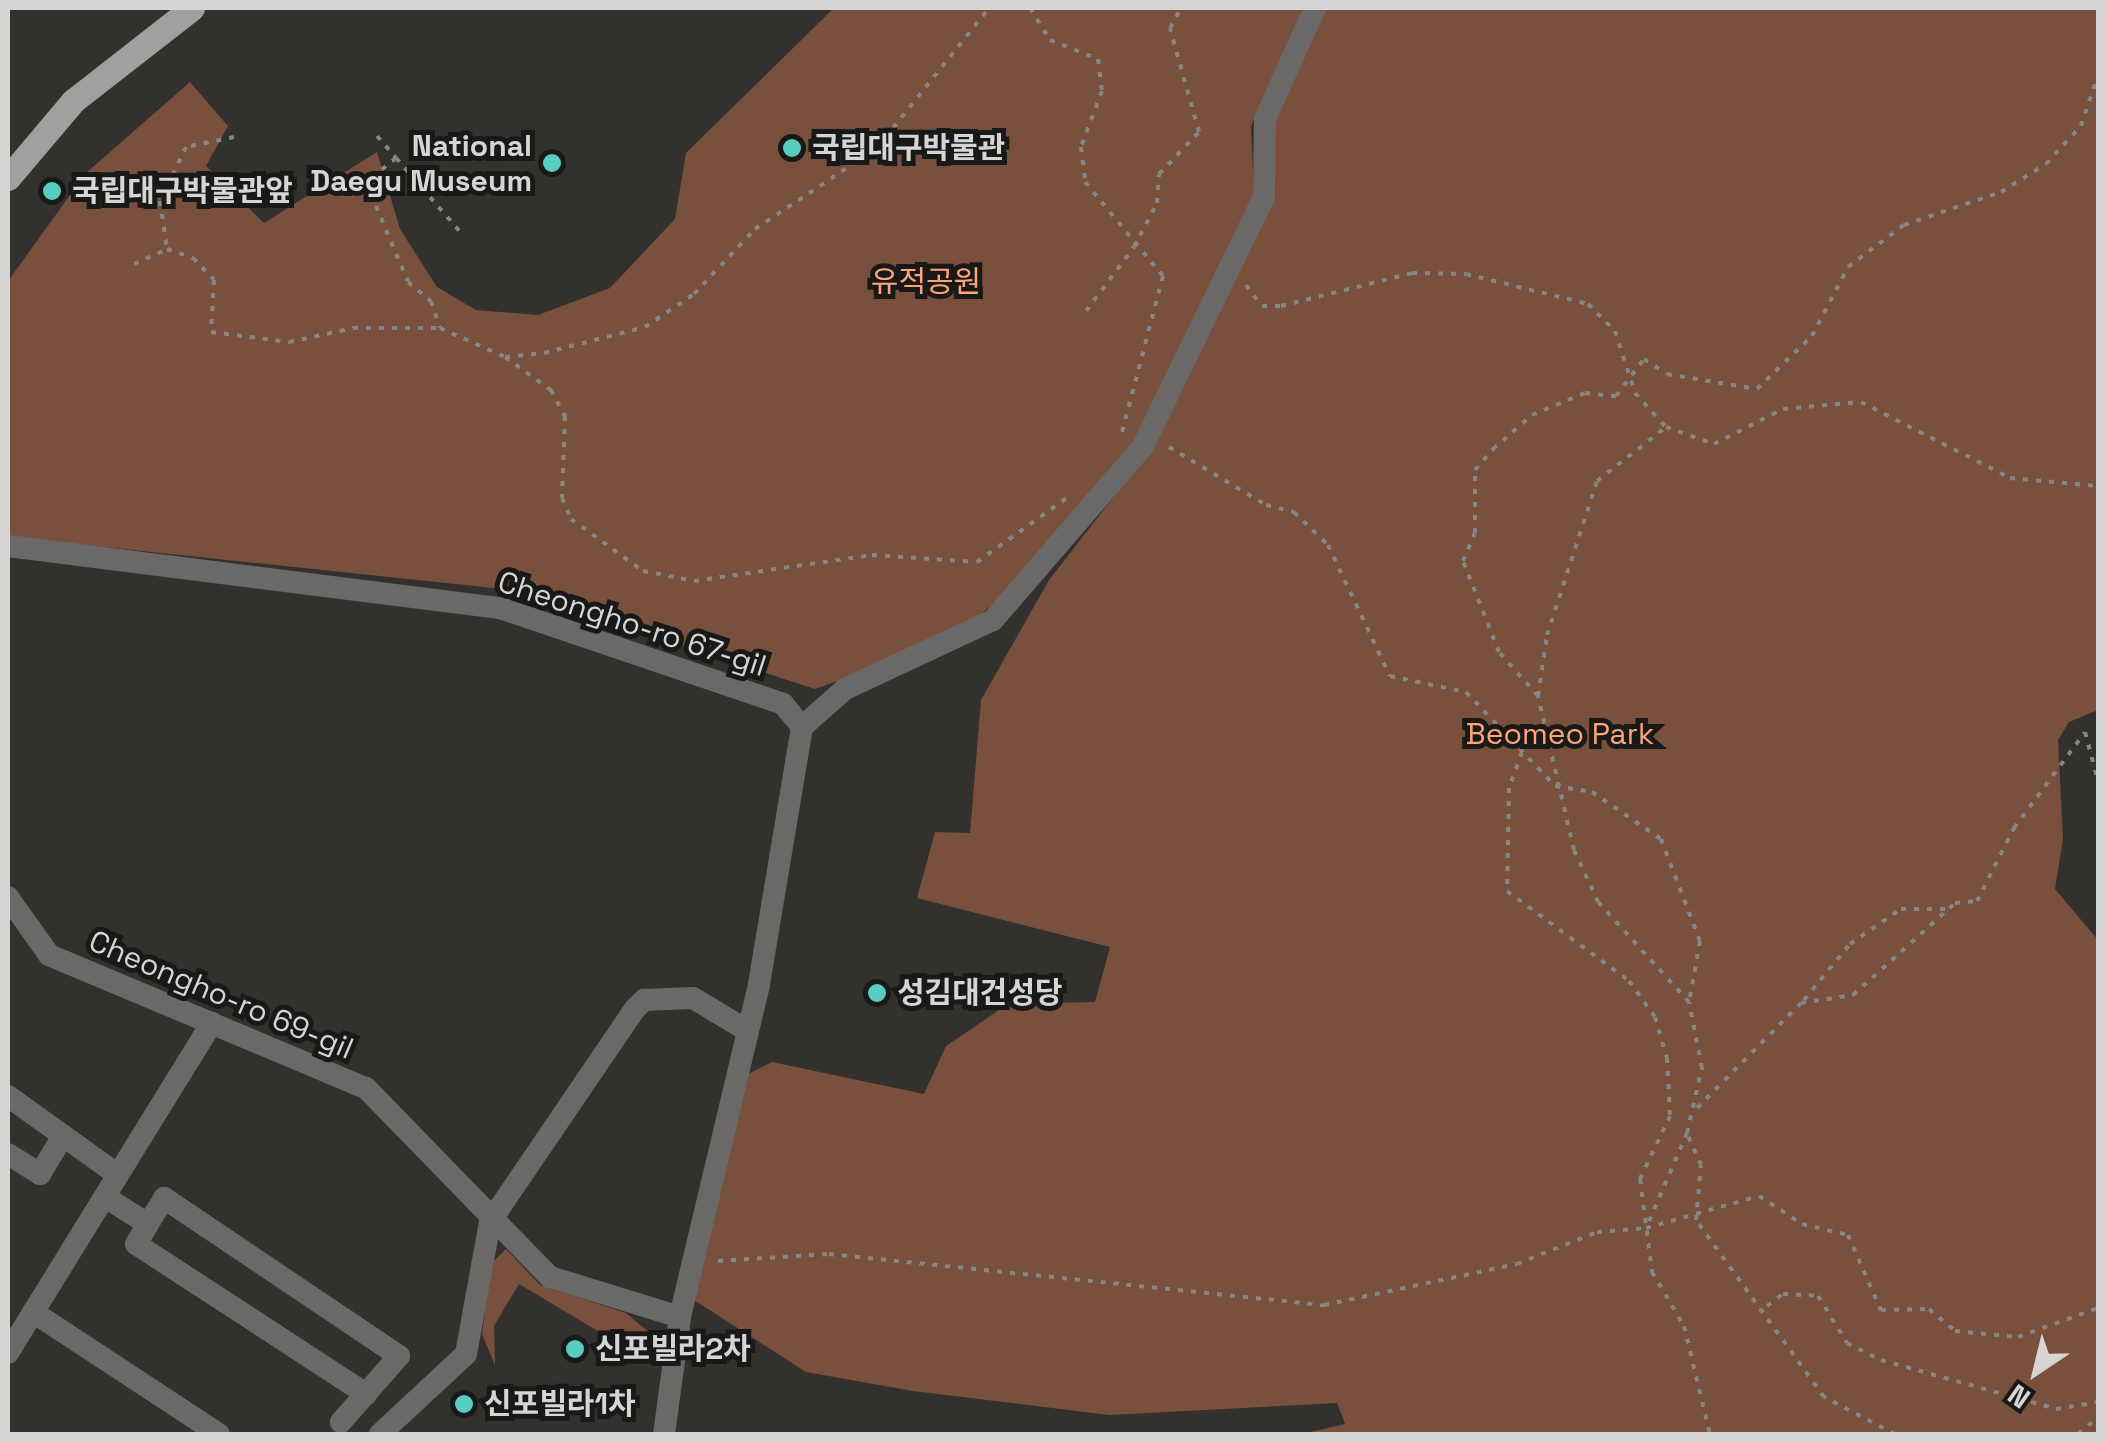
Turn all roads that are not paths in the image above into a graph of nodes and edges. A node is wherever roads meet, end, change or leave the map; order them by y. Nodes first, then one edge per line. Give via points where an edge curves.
1 (192, 8) edge
2 (1315, 8) edge
3 (8, 177) edge
4 (8, 546) edge
5 (802, 727) junction
6 (8, 898) edge
7 (212, 1023) junction
8 (748, 1031) junction
9 (8, 1096) edge
10 (63, 1136) junction
11 (8, 1154) edge
12 (118, 1176) junction
13 (105, 1196) junction
14 (490, 1222) junction
15 (148, 1224) junction
16 (33, 1312) junction
17 (680, 1317) junction
18 (9, 1347) edge
19 (366, 1394) junction
20 (341, 1422) dead end
21 (219, 1434) edge
22 (380, 1434) edge
23 (664, 1434) edge

1 - 3 main road via 73,101
2 - 5 street via 1265,119 1264,197 1140,451 993,620 845,689
4 - 5 street, Cheongho-ro 67-gil via 500,608 783,704
5 - 8 street
6 - 7 street, Cheongho-ro 69-gil via 49,955
7 - 12 street
7 - 14 street, Cheongho-ro 69-gil via 366,1088
8 - 14 street via 693,998 644,1000
8 - 17 street
9 - 10 street
10 - 11 street via 40,1174
10 - 12 street
12 - 13 street
13 - 15 street
13 - 16 street
14 - 17 street, Cheongho-ro 69-gil via 550,1277
14 - 22 street via 466,1354
15 - 19 street via 136,1244
15 - 19 street via 164,1198 366,1326 399,1356
16 - 18 street
16 - 21 street
17 - 23 street
19 - 20 street

